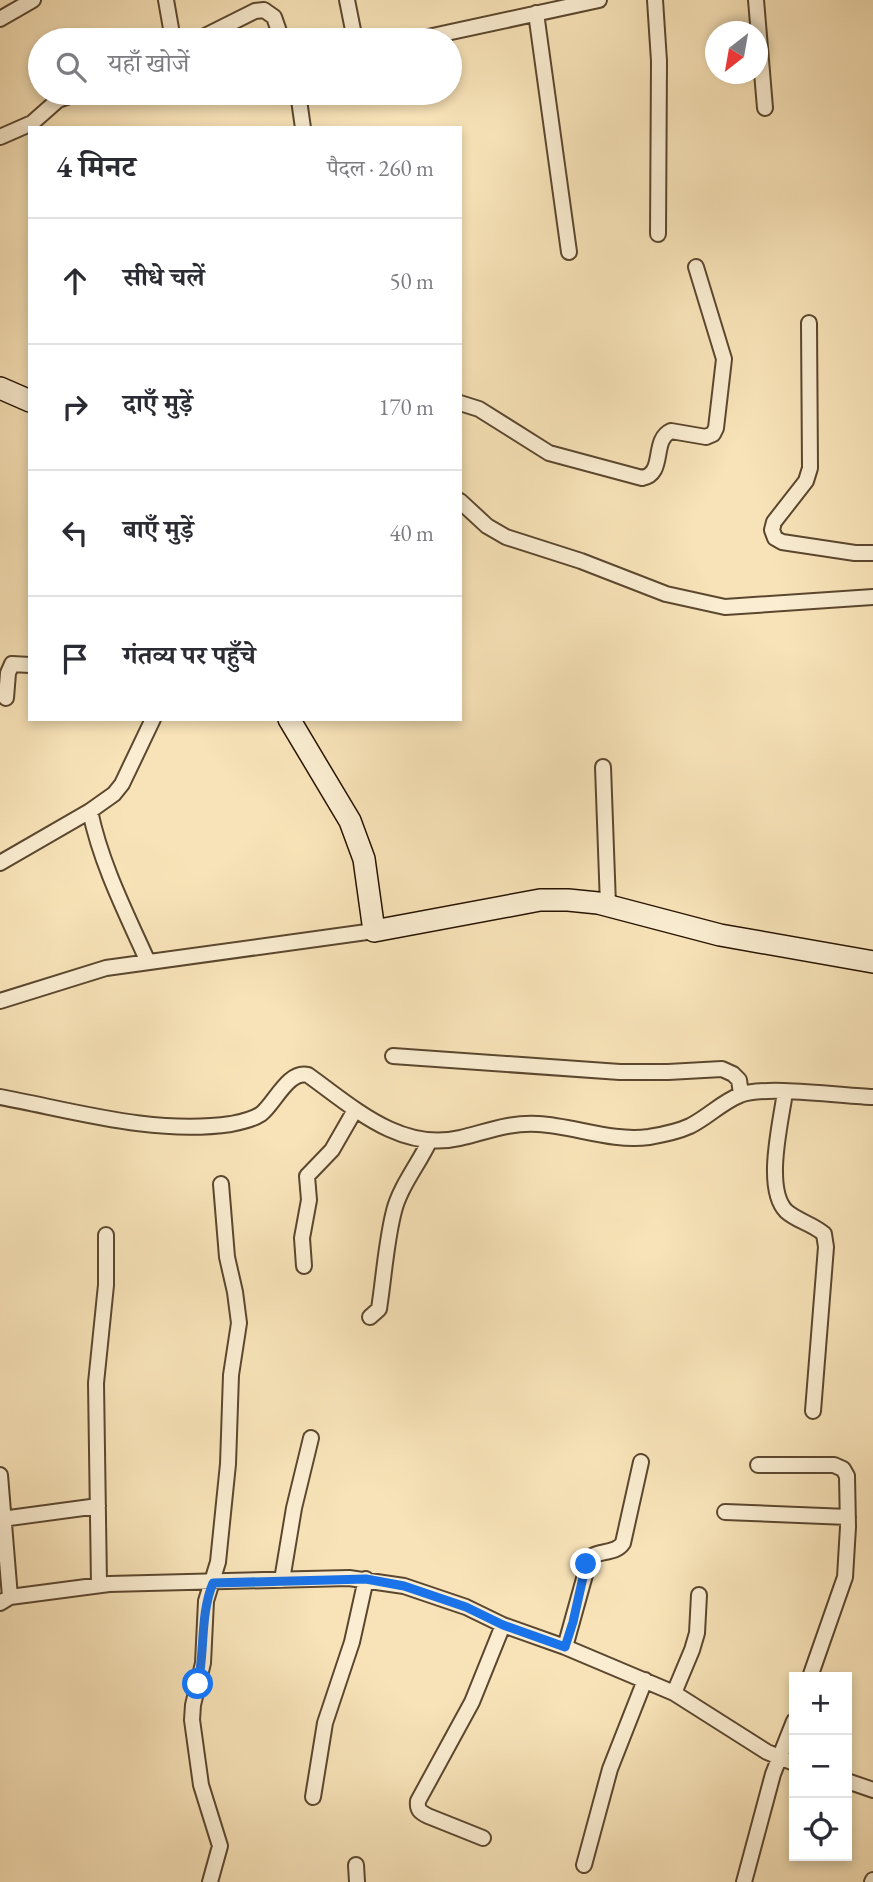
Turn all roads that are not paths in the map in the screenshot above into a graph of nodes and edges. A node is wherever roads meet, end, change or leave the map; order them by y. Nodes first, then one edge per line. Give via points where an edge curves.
1 (33, 0) edge
2 (166, 0) edge
3 (347, 0) edge
4 (599, 0) edge
5 (655, 0) edge
6 (756, 0) edge
7 (271, 7) edge
8 (536, 13) junction
9 (0, 19) edge
10 (171, 28) edge
11 (221, 28) edge
12 (278, 28) edge
13 (353, 28) edge
14 (462, 29) edge
15 (52, 105) edge
16 (300, 105) edge
17 (765, 108) dead end
18 (303, 126) edge
19 (0, 137) edge
20 (658, 234) dead end
21 (569, 252) dead end
22 (695, 267) dead end
23 (809, 323) dead end
24 (0, 388) edge
25 (28, 400) edge
26 (462, 404) edge
27 (462, 503) edge
28 (873, 553) edge
29 (873, 597) edge
30 (28, 665) edge
31 (6, 698) dead end
32 (152, 721) edge
33 (290, 721) edge
34 (604, 767) dead end
35 (90, 811) junction
36 (0, 863) edge
37 (608, 905) junction
38 (374, 931) junction
39 (148, 962) junction
40 (873, 962) edge
41 (0, 1001) edge
42 (393, 1055) dead end
43 (785, 1092) junction
44 (741, 1094) junction
45 (0, 1097) edge
46 (873, 1097) edge
47 (355, 1110) junction
48 (429, 1142) junction
49 (221, 1184) dead end
50 (106, 1235) dead end
51 (304, 1266) dead end
52 (370, 1317) dead end
53 (813, 1411) dead end
54 (311, 1438) dead end
55 (641, 1462) dead end
56 (758, 1465) dead end
57 (0, 1475) edge
58 (98, 1506) junction
59 (725, 1512) dead end
60 (848, 1517) junction
61 (2, 1519) junction
62 (366, 1579) junction
63 (282, 1580) junction
64 (213, 1583) junction
65 (99, 1584) junction
66 (699, 1595) dead end
67 (6, 1596) edge
68 (503, 1625) junction
69 (565, 1647) junction
70 (812, 1672) edge
71 (645, 1680) junction
72 (674, 1693) junction
73 (792, 1735) edge
74 (787, 1761) edge
75 (852, 1783) edge
76 (873, 1790) edge
77 (313, 1797) dead end
78 (483, 1838) dead end
79 (356, 1865) dead end
80 (584, 1865) dead end
81 (747, 1881) edge
82 (210, 1882) edge
83 (357, 1882) edge

1 - 9 street
2 - 10 street
3 - 13 street
4 - 8 street
5 - 20 street
6 - 17 street
7 - 11 street
7 - 12 street
8 - 14 street
8 - 21 street
15 - 19 street via 32,123
16 - 18 street
22 - 26 street via 724,359 716,428 706,438 666,433 649,477 549,453 479,409
23 - 28 street via 810,468 772,530 782,542
24 - 25 street
27 - 29 street via 506,537 705,603 754,606
30 - 31 street via 12,664
32 - 35 street via 121,784
33 - 38 street via 350,821 364,859
34 - 37 street
35 - 36 street
35 - 39 street via 106,868
37 - 38 street via 540,900
37 - 40 street via 720,935
38 - 39 street
39 - 41 street via 106,968
42 - 44 street via 620,1072 722,1069 739,1080
43 - 44 street
43 - 46 street
43 - 53 street via 775,1187 779,1203 824,1234 826,1247
44 - 48 street via 689,1127 648,1137 513,1124
45 - 47 street via 157,1125 208,1126 255,1118 292,1078 303,1073
47 - 48 street via 394,1132
47 - 51 street via 331,1150 307,1176
48 - 52 street via 394,1210 379,1309
49 - 64 street via 239,1323
50 - 58 street via 96,1383
54 - 63 street
55 - 69 street via 622,1543 615,1550 590,1557
56 - 60 street via 834,1465 843,1469
57 - 61 street
58 - 61 street
58 - 65 street
59 - 60 street
60 - 70 street via 845,1577
61 - 67 street
62 - 63 street
62 - 68 street via 441,1598
62 - 77 street via 352,1642 325,1723
63 - 64 street
64 - 65 street
64 - 82 street via 206,1601 192,1720 201,1785 220,1846
65 - 67 street
66 - 72 street via 692,1650
68 - 69 street
68 - 78 street via 472,1702 417,1807
69 - 71 street
71 - 72 street
71 - 80 street via 610,1769
72 - 74 street
73 - 74 street
74 - 81 street via 774,1774
75 - 76 street
79 - 83 street

